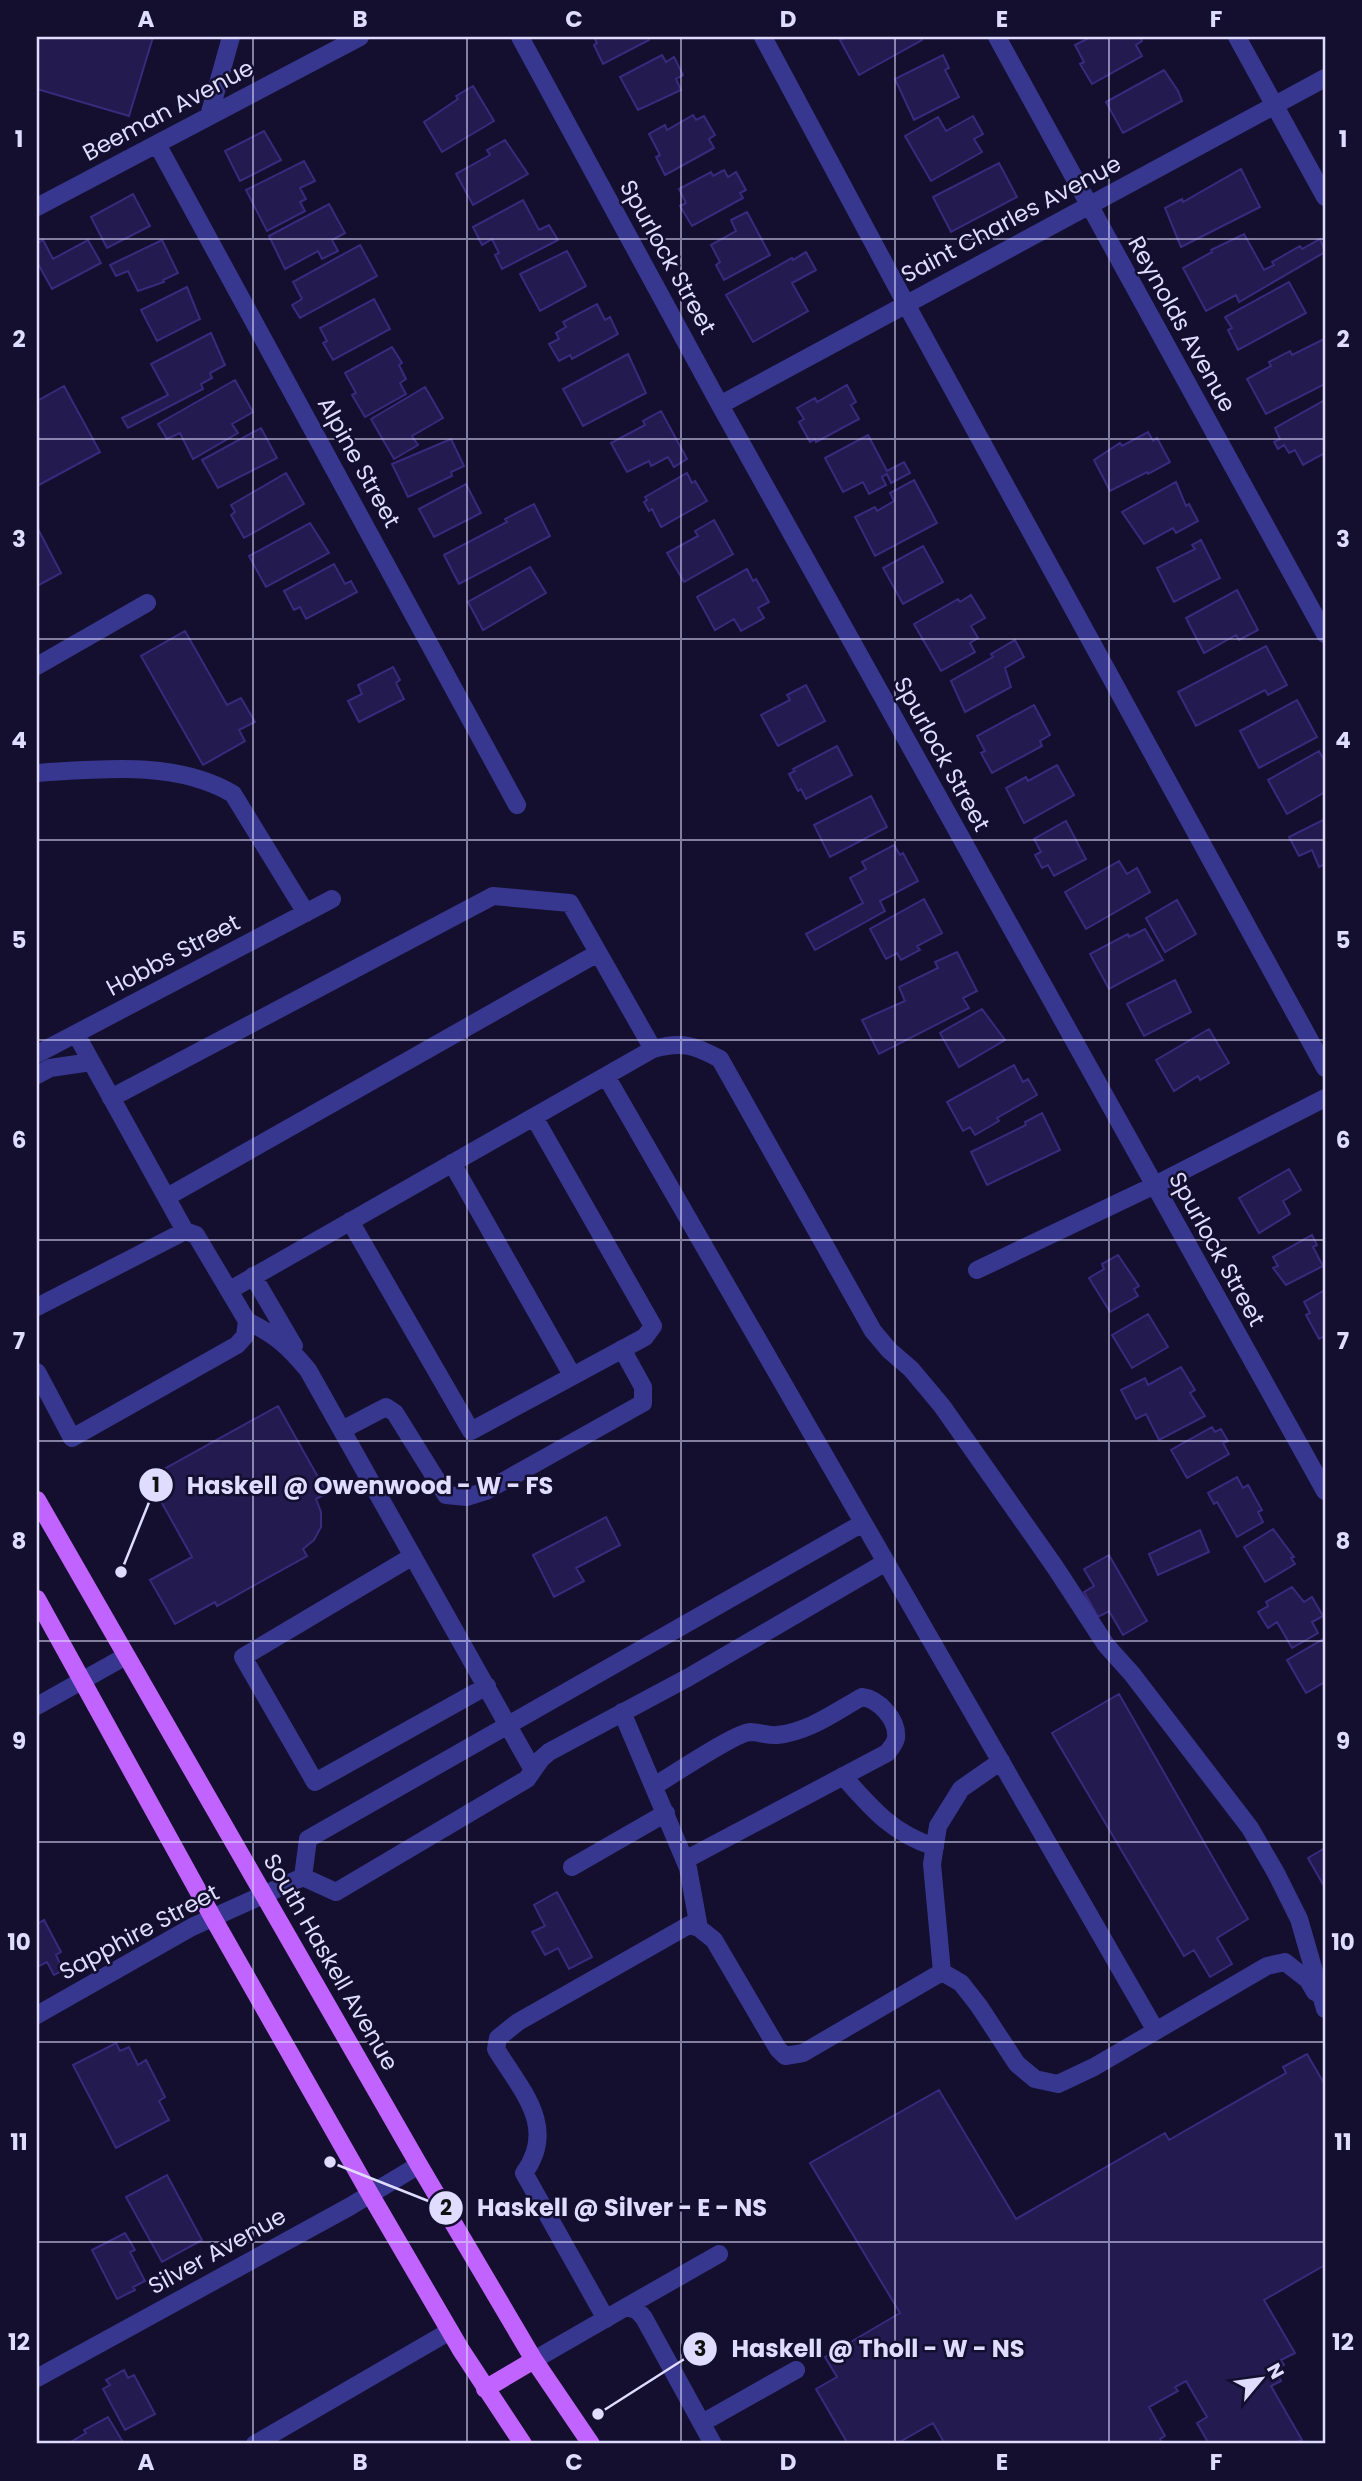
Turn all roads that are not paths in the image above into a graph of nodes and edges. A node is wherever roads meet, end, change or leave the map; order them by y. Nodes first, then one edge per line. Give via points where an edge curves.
1 (231, 37) edge
2 (360, 37) edge
3 (520, 37) edge
4 (763, 37) edge
5 (997, 37) edge
6 (1237, 37) edge
7 (1325, 78) edge
8 (1275, 105) junction
9 (209, 116) junction
10 (158, 144) junction
11 (1325, 197) edge
12 (1088, 205) junction
13 (37, 207) edge
14 (906, 304) junction
15 (720, 405) junction
16 (147, 603) dead end
17 (1325, 634) edge
18 (37, 666) edge
19 (37, 773) edge
20 (517, 805) dead end
21 (332, 899) dead end
22 (306, 913) junction
23 (598, 953) junction
24 (75, 1034) junction
25 (653, 1049) junction
26 (37, 1054) edge
27 (91, 1062) junction
28 (1325, 1068) edge
29 (37, 1075) edge
30 (606, 1076) junction
31 (111, 1098) junction
32 (1325, 1098) edge
33 (534, 1117) junction
34 (452, 1163) junction
35 (1153, 1186) junction
36 (166, 1197) junction
37 (351, 1221) junction
38 (186, 1231) junction
39 (977, 1270) dead end
40 (253, 1276) junction
41 (230, 1290) junction
42 (37, 1307) edge
43 (247, 1321) junction
44 (622, 1349) junction
45 (308, 1370) junction
46 (37, 1372) edge
47 (572, 1375) junction
48 (342, 1430) junction
49 (1325, 1491) edge
50 (37, 1500) edge
51 (863, 1523) junction
52 (413, 1556) junction
53 (886, 1562) junction
54 (37, 1599) edge
55 (126, 1656) junction
56 (82, 1681) junction
57 (487, 1686) junction
58 (37, 1706) edge
59 (622, 1712) junction
60 (509, 1725) junction
61 (1001, 1761) junction
62 (533, 1770) junction
63 (844, 1776) junction
64 (654, 1786) junction
65 (666, 1813) junction
66 (934, 1847) junction
67 (685, 1860) junction
68 (572, 1867) dead end
69 (303, 1877) junction
70 (265, 1895) junction
71 (214, 1918) junction
72 (699, 1928) junction
73 (942, 1972) junction
74 (1325, 2010) edge
75 (37, 2015) edge
76 (1156, 2031) junction
77 (419, 2165) junction
78 (370, 2194) junction
79 (719, 2254) dead end
80 (626, 2307) junction
81 (606, 2319) junction
82 (450, 2331) junction
83 (534, 2360) junction
84 (796, 2370) dead end
85 (37, 2378) edge
86 (485, 2389) junction
87 (702, 2423) junction
88 (255, 2444) edge
89 (523, 2444) edge
90 (591, 2444) edge
91 (713, 2444) edge

1 - 9 street
2 - 9 street, Beeman Avenue
3 - 15 street, Spurlock Street
4 - 14 street
5 - 12 street, Reynolds Avenue
6 - 8 street
7 - 8 street, Saint Charles Avenue
8 - 11 street
8 - 12 street, Saint Charles Avenue
9 - 10 street, Beeman Avenue
10 - 13 street, Beeman Avenue
10 - 20 street, Alpine Street
12 - 14 street, Saint Charles Avenue
12 - 17 street, Reynolds Avenue
14 - 15 street, Saint Charles Avenue
14 - 28 street
15 - 35 street, Spurlock Street
16 - 18 street
19 - 22 street via 117,768 214,783 233,794
21 - 22 street, Hobbs Street
22 - 24 street, Hobbs Street
23 - 25 street
23 - 31 street via 570,903 493,896
23 - 36 street
24 - 26 street, Hobbs Street
24 - 27 street
25 - 30 street
25 - 74 street via 672,1044 695,1046 720,1059 873,1331 942,1406 1106,1645 1250,1828 1298,1919
27 - 29 street
27 - 31 street
30 - 33 street
30 - 51 street
31 - 36 street
32 - 35 street
33 - 34 street
33 - 44 street via 653,1326 645,1337
34 - 37 street
34 - 47 street
35 - 39 street
35 - 49 street, Spurlock Street
36 - 38 street
37 - 40 street
37 - 47 street via 471,1431
38 - 41 street via 196,1235
38 - 42 street
40 - 41 street
40 - 45 street
41 - 43 street
43 - 45 street via 273,1334
43 - 46 street via 245,1336 237,1345 72,1438
44 - 47 street
44 - 48 street via 643,1387 643,1403 486,1491 467,1497 446,1495 395,1413 386,1407
45 - 48 street
48 - 52 street
50 - 55 main road, South Haskell Avenue
51 - 53 street
51 - 60 street
52 - 57 street
52 - 57 street via 243,1657 316,1782
53 - 59 street
53 - 61 street
54 - 56 main road
55 - 56 street
55 - 70 main road, South Haskell Avenue
56 - 58 street
56 - 71 main road
57 - 60 street
59 - 62 street via 549,1752
59 - 64 street
60 - 62 street
60 - 69 street via 308,1839
61 - 66 street via 961,1788 939,1826
61 - 76 street
62 - 69 street via 527,1779 336,1892
63 - 64 street via 894,1745 895,1728 881,1704 870,1698 862,1697 812,1726 763,1735 750,1732 735,1738
63 - 66 street via 884,1820 911,1839
63 - 67 street
64 - 65 street
65 - 67 street
65 - 68 street
66 - 73 street
67 - 72 street
69 - 70 street, Sapphire Street
70 - 71 street, Sapphire Street
70 - 77 main road, South Haskell Avenue
71 - 75 street, Sapphire Street
71 - 78 main road
72 - 73 street via 714,1940 785,2056 803,2053
72 - 81 street via 690,1925 678,1931 518,2022 498,2038 496,2049 531,2106 539,2133 537,2151 524,2173
73 - 76 street via 961,1983 1017,2064 1035,2080 1058,2084
74 - 76 street via 1308,1980 1285,1962 1267,1966
77 - 78 street, Silver Avenue
77 - 83 main road, South Haskell Avenue
78 - 82 main road
78 - 85 street, Silver Avenue
79 - 80 street
80 - 81 street
80 - 87 street via 644,2318
81 - 83 street
82 - 86 main road
82 - 88 street
83 - 86 main road
83 - 90 main road, South Haskell Avenue
84 - 87 street
86 - 89 main road
87 - 91 street

